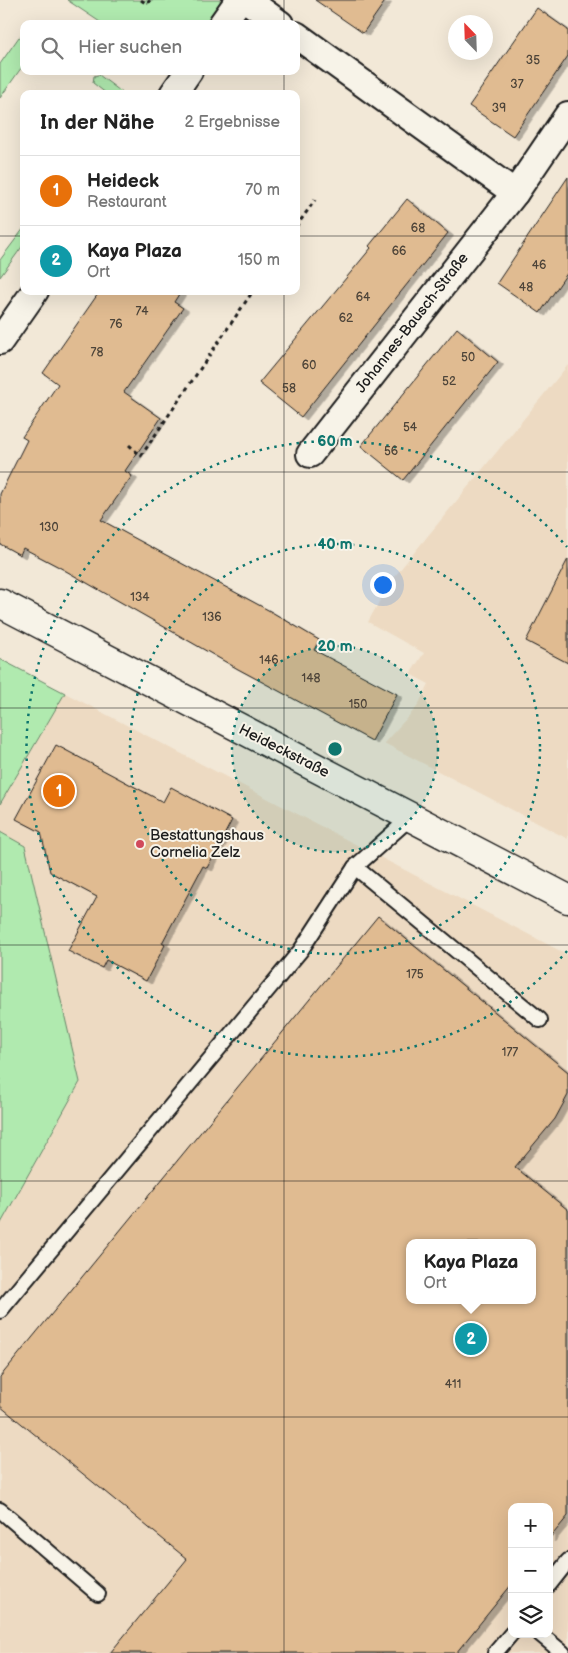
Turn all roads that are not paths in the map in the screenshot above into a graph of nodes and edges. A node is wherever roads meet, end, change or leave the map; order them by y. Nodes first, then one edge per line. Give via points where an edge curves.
1 (239, 0) edge
2 (247, 0) edge
3 (225, 20) edge
4 (274, 20) edge
5 (300, 38) edge
6 (186, 75) edge
7 (176, 90) edge
8 (568, 115) edge
9 (515, 193) junction
10 (32, 295) edge
11 (0, 341) edge
12 (310, 454) dead end
13 (0, 603) edge
14 (411, 817) junction
15 (355, 867) junction
16 (568, 899) edge
17 (540, 1020) dead end
18 (0, 1311) edge
19 (0, 1510) edge
20 (568, 1561) edge
21 (553, 1580) edge
22 (98, 1594) dead end
23 (508, 1638) edge
24 (545, 1638) edge
25 (495, 1653) edge
26 (563, 1653) edge

1 - 3 street
2 - 4 street
5 - 9 street
6 - 7 street
8 - 9 street, Johannes-Bausch-Straße
9 - 12 street, Johannes-Bausch-Straße
10 - 11 street
13 - 14 street, Heideckstraße
14 - 15 lane
14 - 16 street, Heideckstraße
15 - 17 lane
15 - 18 lane via 302,950
19 - 22 lane
20 - 21 lane
23 - 25 lane
24 - 26 lane

